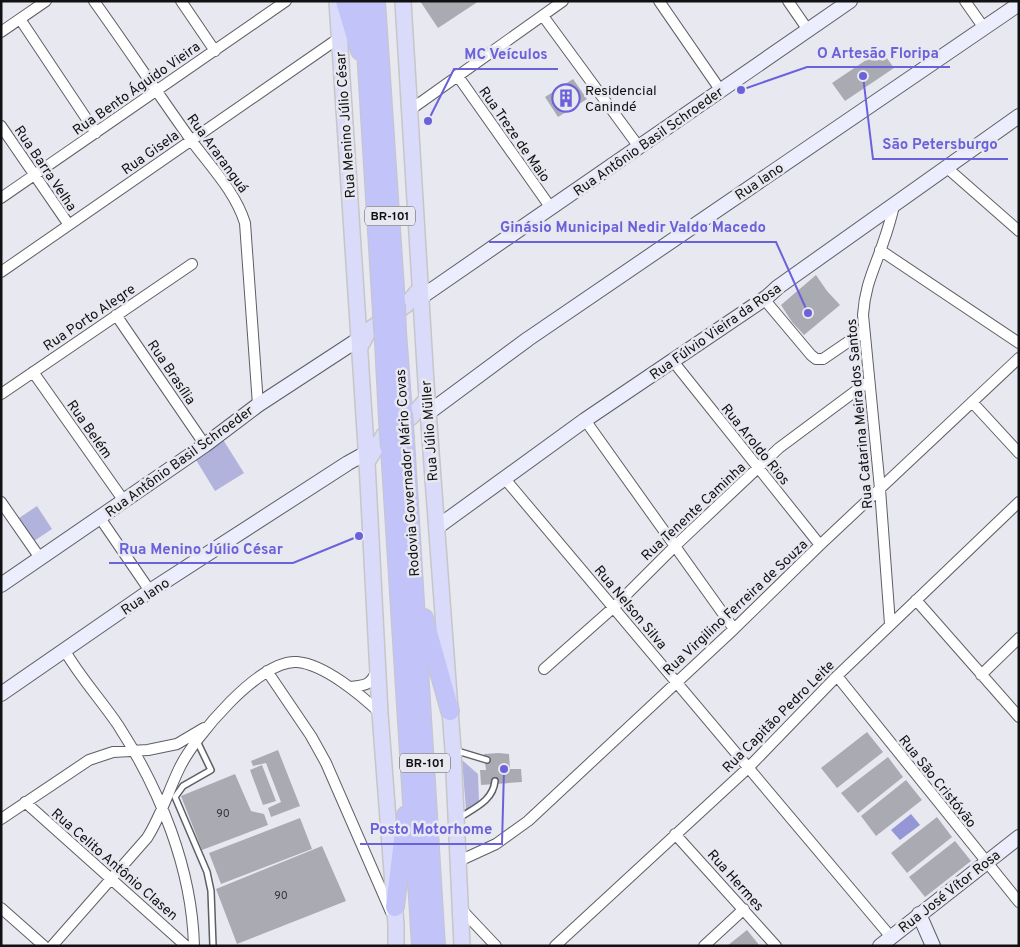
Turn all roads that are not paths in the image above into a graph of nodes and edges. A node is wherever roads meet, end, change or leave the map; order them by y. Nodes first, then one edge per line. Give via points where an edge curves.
1 (46, 1) edge
2 (94, 1) edge
3 (181, 1) edge
4 (286, 1) edge
5 (337, 1) edge
6 (345, 1) edge
7 (363, 1) edge
8 (376, 1) edge
9 (403, 1) edge
10 (563, 1) edge
11 (659, 1) edge
12 (788, 1) edge
13 (850, 1) edge
14 (965, 1) edge
15 (275, 4) edge
16 (1019, 4) edge
17 (543, 16) junction
18 (20, 19) junction
19 (984, 28) junction
20 (808, 30) junction
21 (1, 32) edge
22 (339, 38) junction
23 (215, 51) junction
24 (457, 75) junction
25 (368, 80) junction
26 (157, 91) junction
27 (720, 91) junction
28 (410, 110) junction
29 (1019, 116) edge
30 (1, 126) edge
31 (96, 133) junction
32 (191, 140) junction
33 (639, 147) junction
34 (946, 167) junction
35 (34, 175) junction
36 (1, 198) edge
37 (894, 206) junction
38 (551, 208) junction
39 (68, 226) junction
40 (1019, 231) edge
41 (880, 250) junction
42 (192, 264) dead end
43 (1, 272) edge
44 (764, 299) junction
45 (403, 306) junction
46 (116, 315) junction
47 (358, 319) junction
48 (864, 332) junction
49 (359, 343) junction
50 (1019, 343) edge
51 (1019, 358) edge
52 (672, 360) junction
53 (33, 372) junction
54 (868, 381) junction
55 (1, 394) edge
56 (972, 402) junction
57 (258, 404) junction
58 (428, 411) junction
59 (585, 420) junction
60 (397, 429) junction
61 (365, 430) junction
62 (205, 445) junction
63 (1019, 453) edge
64 (367, 457) junction
65 (758, 469) junction
66 (506, 479) junction
67 (880, 489) junction
68 (124, 501) junction
69 (1, 502) edge
70 (1019, 502) edge
71 (100, 518) junction
72 (436, 528) junction
73 (820, 545) junction
74 (674, 546) junction
75 (40, 558) junction
76 (414, 581) junction
77 (1, 585) edge
78 (150, 591) junction
79 (916, 600) junction
80 (614, 607) junction
81 (890, 624) junction
82 (734, 629) junction
83 (1019, 638) edge
84 (65, 651) junction
85 (544, 669) dead end
86 (267, 671) junction
87 (378, 671) junction
88 (981, 675) junction
89 (837, 676) junction
90 (676, 682) junction
91 (350, 687) junction
92 (1, 694) edge
93 (450, 711) junction
94 (380, 713) junction
95 (1019, 717) edge
96 (207, 726) junction
97 (197, 741) junction
98 (453, 750) junction
99 (133, 751) junction
100 (487, 760) dead end
101 (748, 768) junction
102 (411, 772) junction
103 (495, 781) dead end
104 (25, 802) junction
105 (162, 809) junction
106 (1, 819) edge
107 (457, 820) junction
108 (675, 834) junction
109 (1019, 837) edge
110 (459, 861) junction
111 (986, 863) junction
112 (112, 879) junction
113 (1019, 902) edge
114 (395, 907) junction
115 (1, 908) edge
116 (461, 909) junction
117 (744, 909) junction
118 (919, 914) junction
119 (396, 925) junction
120 (891, 936) junction
121 (44, 946) edge
122 (52, 946) edge
123 (186, 946) edge
124 (194, 946) edge
125 (213, 946) edge
126 (396, 946) edge
127 (422, 946) edge
128 (436, 946) edge
129 (462, 946) edge
130 (496, 946) edge
131 (555, 946) edge
132 (704, 946) edge
133 (776, 946) edge
134 (880, 946) edge
135 (933, 946) edge

1 - 18 street
2 - 26 street, Rua Araranguá
3 - 23 street
4 - 15 street, Rua Bento Águido Vieira
5 - 22 main road, Rua Menino Júlio César
6 - 25 highway
7 - 25 highway, Rodovia Governador Mário Covas / BR-101
8 - 45 highway, Rodovia Governador Mário Covas / BR-101
9 - 28 main road, Rua Júlio Müller
10 - 17 street
11 - 27 street
12 - 20 street
13 - 20 street, Rua Antônio Basil Schroeder
14 - 19 street
15 - 23 street, Rua Bento Águido Vieira
16 - 19 street, Rua Iano
17 - 24 street
17 - 33 street
18 - 21 street
18 - 31 street
19 - 58 street, Rua Iano via 536,333
20 - 27 street, Rua Antônio Basil Schroeder
22 - 32 street, Rua Gisela
22 - 47 main road, Rua Menino Júlio César
23 - 26 street, Rua Bento Águido Vieira
24 - 28 street
24 - 38 street, Rua Treze de Maio
25 - 45 highway, Rodovia Governador Mário Covas / BR-101
26 - 31 street, Rua Bento Águido Vieira
26 - 32 street, Rua Araranguá
27 - 33 street, Rua Antônio Basil Schroeder
28 - 45 main road, Rua Júlio Müller
29 - 34 street, Rua Fúlvio Vieira da Rosa
30 - 35 street, Rua Barra Velha
31 - 35 street, Rua Bento Águido Vieira
32 - 39 street, Rua Gisela
32 - 57 street, Rua Araranguá via 232,195 245,223
33 - 38 street, Rua Antônio Basil Schroeder
34 - 37 street, Rua Fúlvio Vieira da Rosa
34 - 40 street
35 - 36 street, Rua Bento Águido Vieira
35 - 39 street, Rua Barra Velha
37 - 41 street, Rua Catarina Meira dos Santos
37 - 44 street, Rua Fúlvio Vieira da Rosa
38 - 45 street, Rua Antônio Basil Schroeder
39 - 43 street, Rua Gisela
41 - 48 street, Rua Catarina Meira dos Santos via 865,291
41 - 50 street
42 - 46 street, Rua Porto Alegre
44 - 48 street via 816,359 822,359
44 - 52 street, Rua Fúlvio Vieira da Rosa
45 - 47 main road via 369,325
45 - 49 main road, Rua Antônio Basil Schroeder via 369,330
45 - 58 main road, Rua Júlio Müller
45 - 60 highway, Rodovia Governador Mário Covas / BR-101, bridge via 391,337
46 - 53 street, Rua Porto Alegre
46 - 62 street, Rua Brasília
47 - 49 main road, Rua Menino Júlio César
48 - 54 street, Rua Catarina Meira dos Santos
49 - 57 street, Rua Antônio Basil Schroeder
49 - 61 main road, Rua Menino Júlio César
51 - 56 street, Rua Virgilino Ferreira de Souza
52 - 59 street, Rua Fúlvio Vieira da Rosa
52 - 65 street, Rua Aroldo Rios
53 - 55 street, Rua Porto Alegre
53 - 68 street, Rua Belém
54 - 65 street, Rua Tenente Caminha via 789,440
54 - 67 street, Rua Catarina Meira dos Santos
56 - 63 street
56 - 67 street, Rua Virgilino Ferreira de Souza
57 - 62 street, Rua Antônio Basil Schroeder
58 - 60 main road, Rua Iano
58 - 72 main road, Rua Júlio Müller
59 - 66 street, Rua Fúlvio Vieira da Rosa
59 - 74 street
60 - 61 main road via 374,434
60 - 64 main road, Rua Iano
60 - 76 highway, Rodovia Governador Mário Covas / BR-101
60 - 102 highway, Rodovia Governador Mário Covas / BR-101
61 - 64 main road, Rua Menino Júlio César
62 - 68 street, Rua Antônio Basil Schroeder
64 - 78 street, Rua Iano via 348,462
64 - 87 main road, Rua Menino Júlio César
65 - 73 street, Rua Aroldo Rios
65 - 74 street, Rua Tenente Caminha
66 - 72 street, Rua Fúlvio Vieira da Rosa
66 - 80 street, Rua Nelson Silva
67 - 73 street, Rua Virgilino Ferreira de Souza
67 - 81 street, Rua Catarina Meira dos Santos
68 - 71 street, Rua Antônio Basil Schroeder
69 - 75 street
70 - 79 street, Rua Capitão Pedro Leite
71 - 75 street, Rua Antônio Basil Schroeder
71 - 78 street
72 - 93 main road, Rua Júlio Müller
73 - 82 street, Rua Virgilino Ferreira de Souza
74 - 80 street, Rua Tenente Caminha
74 - 82 street
75 - 77 street, Rua Antônio Basil Schroeder
76 - 93 highway
76 - 128 highway, Rodovia Governador Mário Covas / BR-101
78 - 84 street, Rua Iano
79 - 81 street, Rua Capitão Pedro Leite
79 - 88 street
80 - 85 street, Rua Tenente Caminha
80 - 90 street, Rua Nelson Silva
81 - 89 street, Rua Capitão Pedro Leite
82 - 90 street, Rua Virgilino Ferreira de Souza
83 - 88 street
84 - 92 street, Rua Iano
84 - 99 street
86 - 91 street via 287,662 304,663
86 - 96 street
86 - 119 street via 326,762
87 - 91 street via 366,686
87 - 94 main road, Rua Menino Júlio César
88 - 95 street
89 - 101 street, Rua Capitão Pedro Leite
89 - 111 street, Rua São Cristóvão
90 - 101 street, Rua Nelson Silva
90 - 110 street, Rua Virgilino Ferreira de Souza via 518,829 496,844
91 - 94 street
93 - 98 main road, Rua Júlio Müller
94 - 114 main road, Rua Menino Júlio César
96 - 97 street
96 - 99 street via 177,744
97 - 105 street via 180,767
97 - 125 lane via 211,770 183,786 175,797 211,891
98 - 100 lane
98 - 107 main road, Rua Júlio Müller
99 - 104 street via 113,752 89,760
99 - 105 street
101 - 108 street, Rua Capitão Pedro Leite
101 - 120 street, Rua Nelson Silva
102 - 114 highway
102 - 127 highway, Rodovia Governador Mário Covas / BR-101
103 - 107 lane via 490,797
104 - 106 street
104 - 112 street, Rua Celito Antônio Clasen
105 - 112 street via 148,838
105 - 124 street via 176,845 189,900
107 - 110 main road, Rua Júlio Müller
108 - 117 street, Rua Hermes
108 - 131 street, Rua Capitão Pedro Leite
109 - 111 street, Rua José Vítor Rosa
110 - 116 main road, Rua Júlio Müller
111 - 113 street, Rua São Cristóvão
111 - 118 street, Rua José Vítor Rosa
112 - 122 street
112 - 123 street, Rua Celito Antônio Clasen
114 - 119 main road, Rua Menino Júlio César
115 - 121 street
116 - 129 main road, Rua Júlio Müller
116 - 130 street
117 - 132 street
117 - 133 street, Rua Hermes
118 - 120 street, Rua José Vítor Rosa
118 - 135 street
119 - 126 main road, Rua Menino Júlio César
120 - 134 street, Rua José Vítor Rosa

